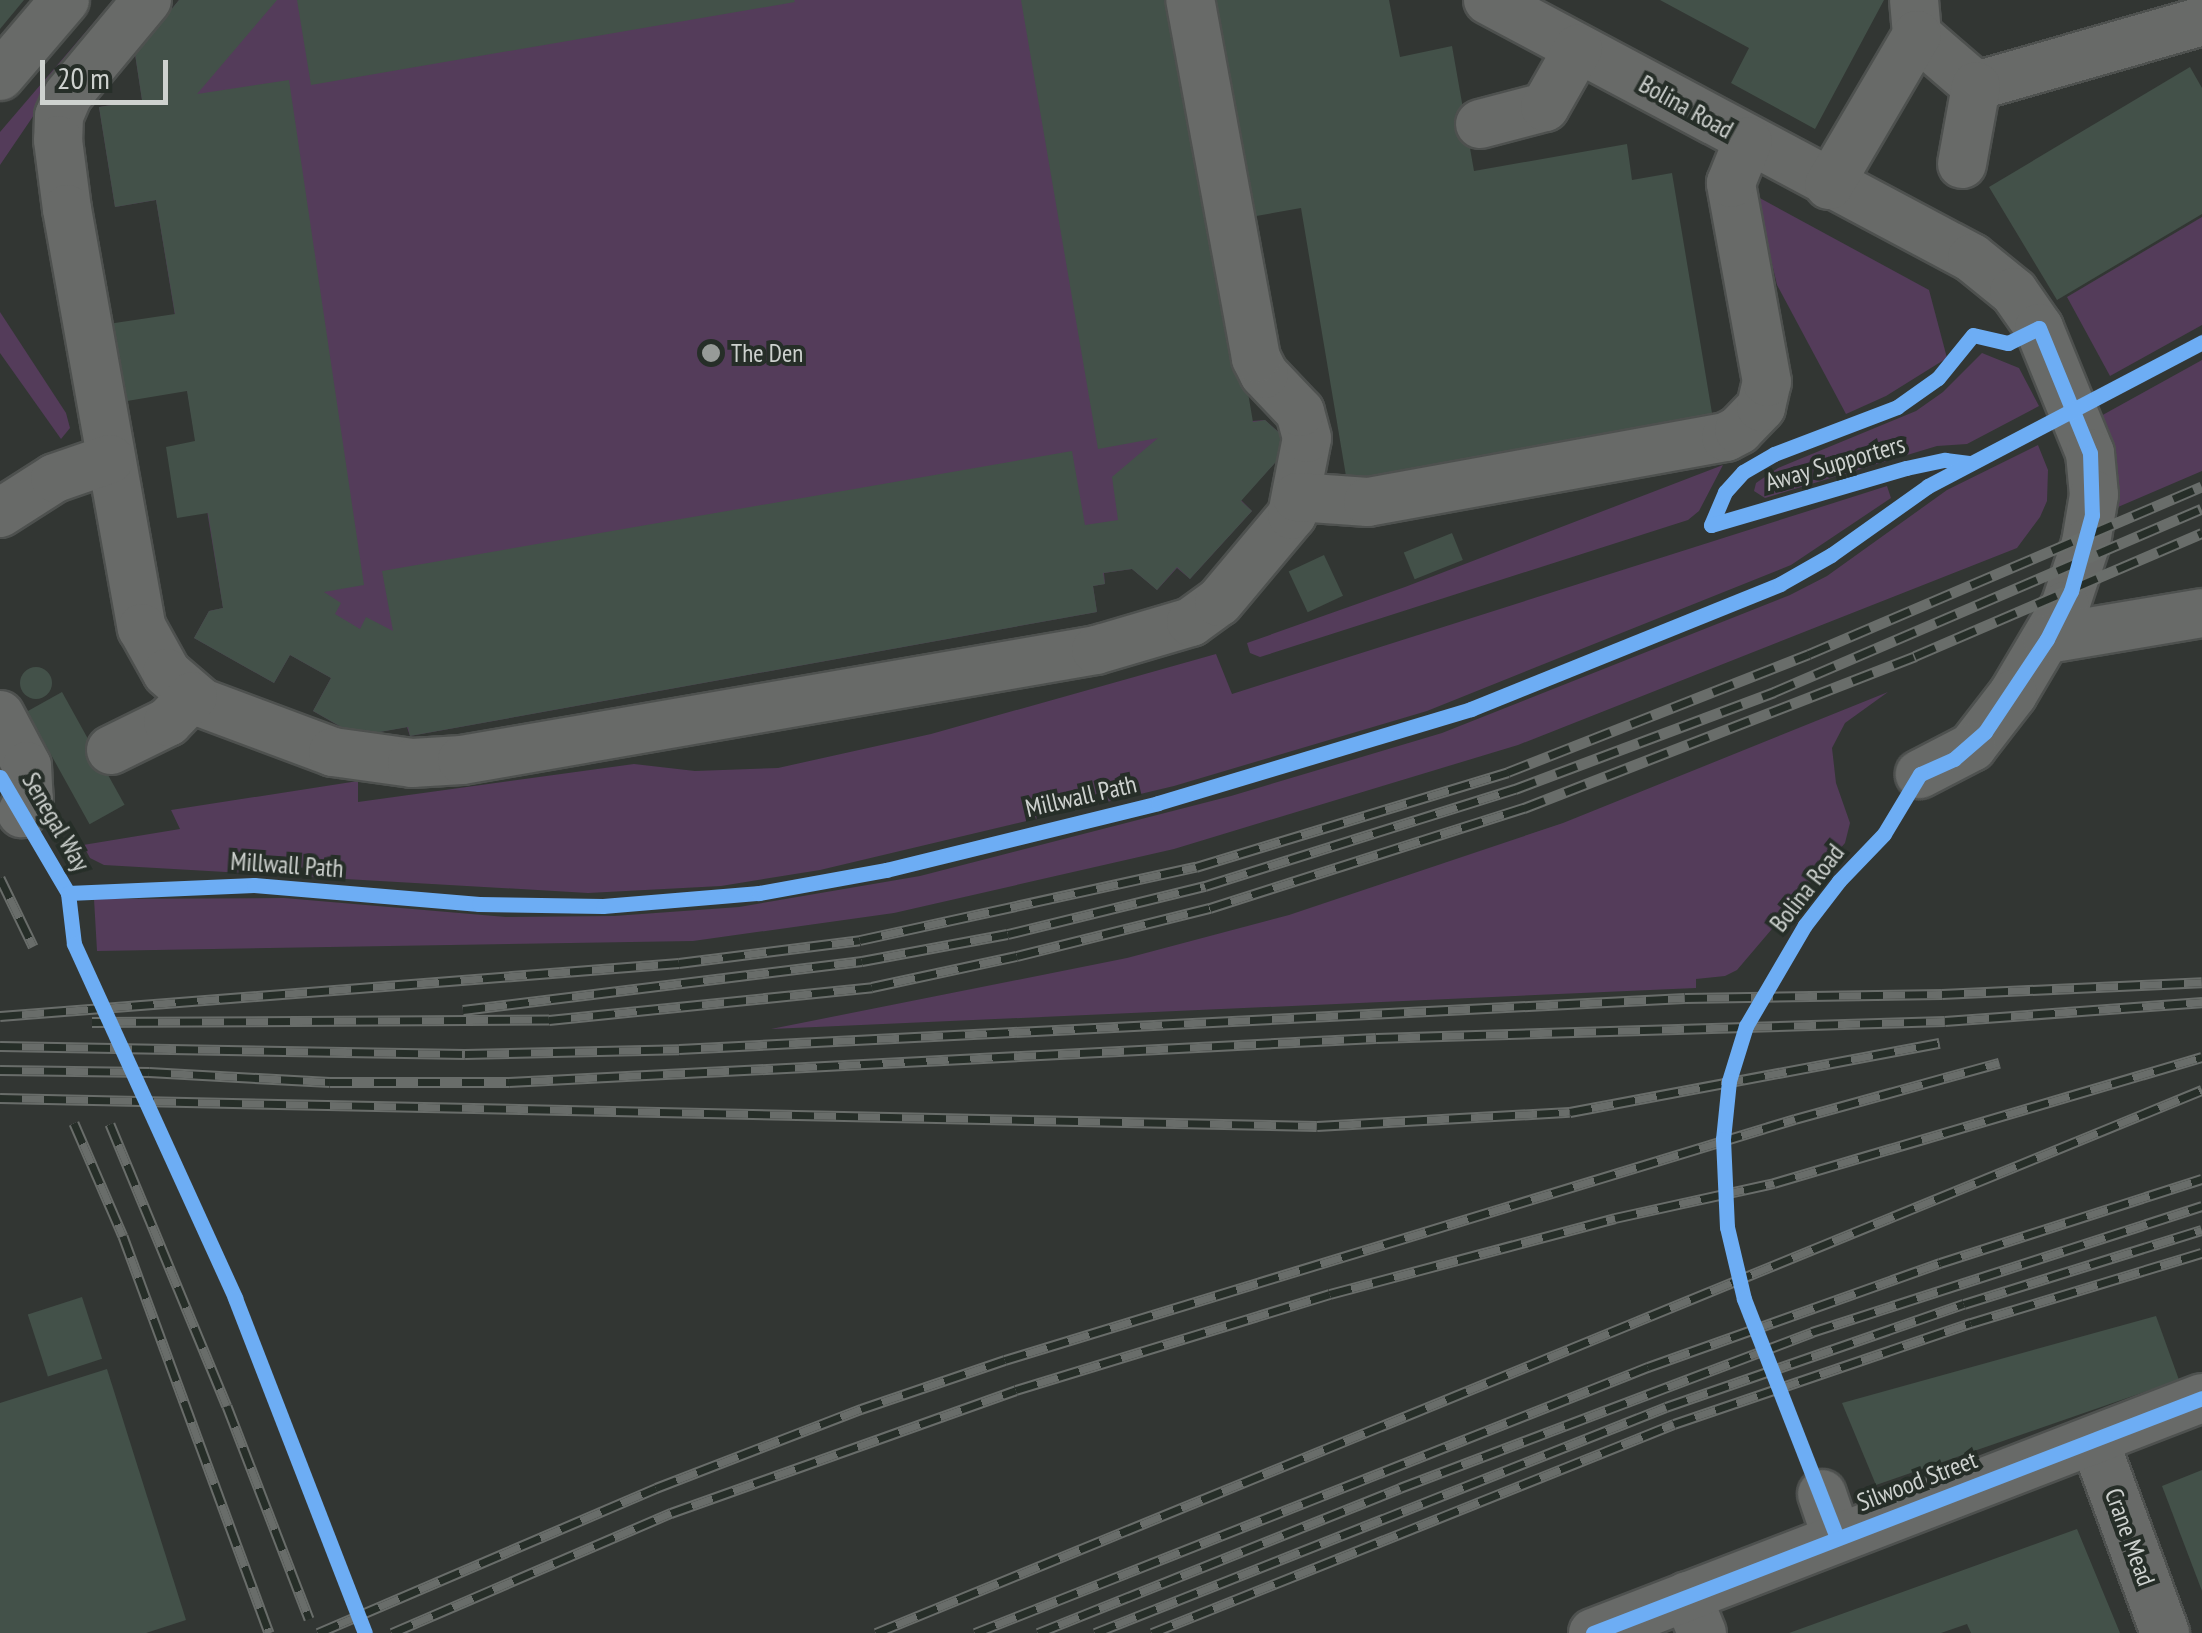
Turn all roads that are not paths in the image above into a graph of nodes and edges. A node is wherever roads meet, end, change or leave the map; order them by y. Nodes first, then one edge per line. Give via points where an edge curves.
1 (65, 0) edge
2 (147, 0) edge
3 (1190, 0) edge
4 (1488, 0) edge
5 (1915, 17) edge
6 (2202, 22) edge
7 (1578, 49) junction
8 (0, 76) edge
9 (1976, 86) junction
10 (1480, 124) dead end
11 (1748, 142) junction
12 (1962, 164) dead end
13 (1830, 186) junction
14 (110, 459) junction
15 (1297, 497) junction
16 (0, 513) edge
17 (2202, 613) edge
18 (2047, 639) junction
19 (192, 696) junction
20 (0, 715) edge
21 (111, 750) dead end
22 (1920, 774) dead end
23 (22, 813) dead end
24 (2202, 1398) edge
25 (2094, 1440) junction
26 (1822, 1494) dead end
27 (1838, 1538) junction
28 (1695, 1614) edge
29 (1593, 1633) edge
30 (2166, 1633) edge

1 - 8 street
2 - 14 street via 81,76 59,116 67,209
3 - 15 street via 1256,358 1305,423
4 - 7 street, Bolina Road
5 - 9 street
5 - 13 street
6 - 9 street
7 - 10 street via 1545,107
7 - 11 street, Bolina Road
9 - 12 street
11 - 13 street, Bolina Road
11 - 15 street via 1731,182 1767,382 1760,407 1739,430 1368,502
13 - 18 street, Bolina Road via 1992,272 2014,292 2053,355 2090,453 2094,495 2071,591
14 - 16 street via 68,472
14 - 19 street via 142,628 167,672
15 - 19 street via 1285,526 1218,602 1191,622 1096,650 888,688 462,760 412,762 333,752
17 - 18 street
18 - 22 street, Bolina Road via 1985,732 1954,759
19 - 21 street via 168,722
20 - 23 street, Senegal Way via 27,766 29,799
24 - 25 street, Silwood Street
25 - 27 street, Silwood Street
25 - 30 street, Crane Mead
26 - 27 street
27 - 28 street, Silwood Street
28 - 29 street, Silwood Street

